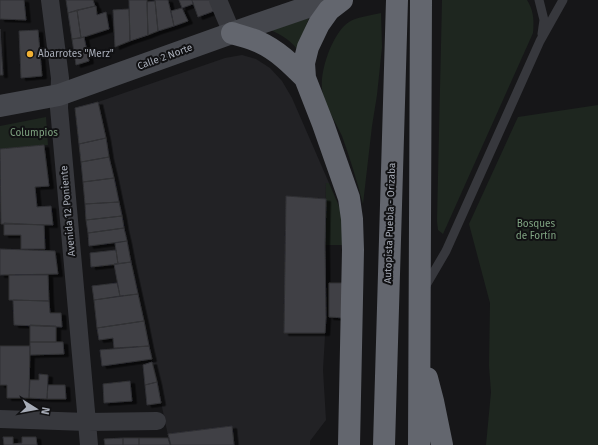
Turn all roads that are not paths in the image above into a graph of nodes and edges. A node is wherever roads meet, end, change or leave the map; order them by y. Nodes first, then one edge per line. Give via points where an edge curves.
1 (50, 0) edge
2 (218, 0) edge
3 (328, 0) edge
4 (342, 0) edge
5 (421, 0) edge
6 (540, 0) edge
7 (563, 0) edge
8 (396, 5) edge
9 (232, 33) junction
10 (540, 41) junction
11 (305, 78) junction
12 (59, 95) junction
13 (0, 106) edge
14 (420, 297) junction
15 (419, 350) junction
16 (0, 420) edge
17 (156, 421) dead end
18 (87, 422) junction
19 (89, 445) edge
20 (349, 445) edge
21 (384, 445) edge
22 (419, 445) edge
23 (442, 445) edge

1 - 12 street, Avenida 12 Poniente via 60,78
2 - 9 street
3 - 9 street, Calle 2 Norte
4 - 11 highway via 329,10 308,47 304,63
5 - 14 highway
6 - 10 lane via 544,20
7 - 10 lane
8 - 21 highway, Autopista Puebla - Orizaba
9 - 11 highway via 259,42 279,54
9 - 12 street, Calle 2 Norte
10 - 14 lane via 446,251
11 - 20 highway via 349,198 352,219
12 - 13 street, Calle 2 Norte
12 - 18 street, Avenida 12 Poniente
14 - 15 highway
15 - 22 highway
15 - 23 highway
16 - 18 street
17 - 18 street
18 - 19 street, Avenida 12 Poniente

